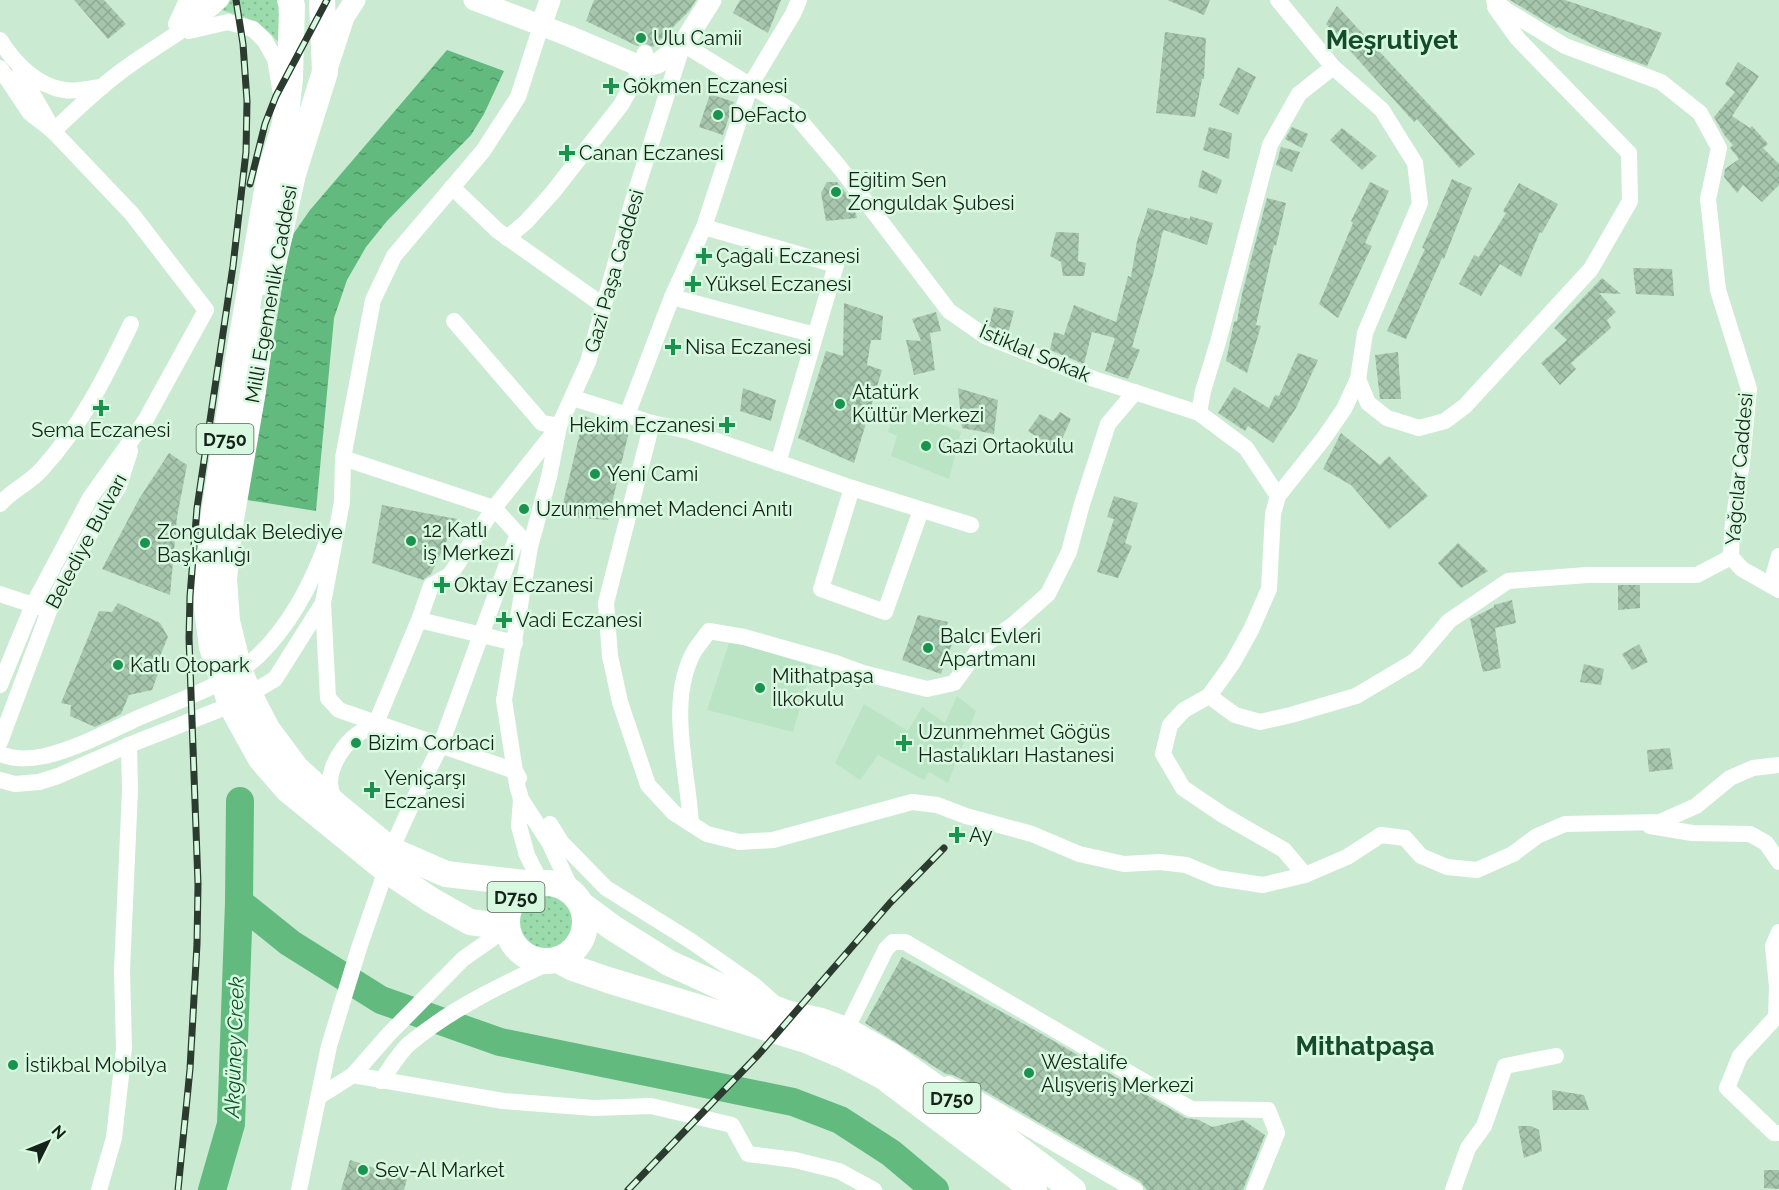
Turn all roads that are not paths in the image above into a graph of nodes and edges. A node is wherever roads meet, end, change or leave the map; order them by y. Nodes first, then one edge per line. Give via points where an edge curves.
1 (187, 0) edge
2 (204, 0) edge
3 (221, 0) edge
4 (290, 0) edge
5 (322, 0) edge
6 (355, 0) edge
7 (474, 0) edge
8 (549, 0) edge
9 (711, 0) edge
10 (799, 0) edge
11 (1278, 0) edge
12 (1492, 0) edge
13 (541, 26) junction
14 (171, 36) junction
15 (0, 40) edge
16 (683, 44) junction
17 (643, 60) junction
18 (5, 61) edge
19 (1333, 67) junction
20 (326, 72) junction
21 (751, 84) junction
22 (102, 87) junction
23 (285, 124) junction
24 (54, 131) junction
25 (452, 187) junction
26 (704, 227) junction
27 (507, 238) junction
28 (672, 297) junction
29 (604, 306) junction
30 (454, 321) dead end
31 (132, 324) dead end
32 (815, 335) junction
33 (1358, 379) junction
34 (1135, 392) junction
35 (573, 398) junction
36 (1199, 413) junction
37 (627, 415) junction
38 (652, 423) junction
39 (559, 426) junction
40 (343, 458) junction
41 (778, 463) junction
42 (852, 488) junction
43 (1278, 496) junction
44 (342, 502) junction
45 (0, 504) edge
46 (494, 508) junction
47 (921, 510) junction
48 (971, 525) dead end
49 (518, 534) junction
50 (530, 547) junction
51 (1779, 556) edge
52 (1731, 557) junction
53 (1775, 587) edge
54 (0, 594) edge
55 (323, 603) junction
56 (41, 608) junction
57 (419, 620) junction
58 (480, 634) junction
59 (515, 644) junction
60 (231, 675) junction
61 (0, 685) edge
62 (1209, 696) junction
63 (240, 700) junction
64 (384, 726) junction
65 (0, 742) edge
66 (129, 745) junction
67 (440, 747) junction
68 (0, 754) edge
69 (1779, 765) edge
70 (514, 771) junction
71 (0, 780) edge
72 (522, 799) junction
73 (336, 805) junction
74 (1629, 822) junction
75 (691, 824) junction
76 (389, 860) junction
77 (1779, 862) edge
78 (1305, 875) junction
79 (537, 884) junction
80 (577, 899) junction
81 (507, 928) junction
82 (1779, 932) edge
83 (556, 960) junction
84 (786, 1013) junction
85 (846, 1030) junction
86 (1556, 1056) dead end
87 (893, 1057) junction
88 (353, 1075) junction
89 (381, 1081) junction
90 (320, 1096) junction
91 (1779, 1133) edge
92 (99, 1190) edge
93 (299, 1190) edge
94 (874, 1190) edge
95 (1034, 1190) edge
96 (1072, 1190) edge
97 (1135, 1190) edge
98 (1254, 1190) edge
99 (1453, 1190) edge

1 - 14 street
2 - 14 street
3 - 14 street via 202,18
4 - 23 highway, D750 via 290,75
5 - 20 highway, Milli Egemenlik Caddesi / D750
6 - 20 main road via 344,16
7 - 13 main road
8 - 13 main road
9 - 16 main road, Gazi Paşa Caddesi
10 - 21 street
11 - 19 street
12 - 33 street via 1518,39 1629,153 1630,201 1591,269 1465,406 1445,421 1419,428 1387,418 1368,403
12 - 52 street, Yağcılar Caddesi via 1565,46 1661,82 1700,113 1719,148 1708,199 1718,290 1749,389
13 - 17 main road
13 - 25 street via 518,97 483,151
14 - 22 street
14 - 23 street via 228,22 253,29 275,59
15 - 18 street
16 - 17 main road via 658,63
16 - 21 street, İstiklal Sokak
16 - 29 street, Gazi Paşa Caddesi via 634,196
17 - 27 street via 621,105 553,192
18 - 22 street via 40,83 66,90
18 - 24 street via 30,113
19 - 33 street via 1382,110 1415,163 1420,203 1365,333
19 - 36 street via 1299,94 1270,145
20 - 60 highway, Milli Egemenlik Caddesi / D750 via 293,174 271,270 229,531 224,579
21 - 26 street
21 - 34 street, İstiklal Sokak via 792,111 949,310 985,336
22 - 24 street
23 - 60 highway, D750 via 270,173 208,553 206,601 212,647
24 - 56 street, Belediye Bulvarı via 132,214 206,310 135,436 90,498
25 - 27 street
25 - 40 street via 394,256 373,300
26 - 28 street
26 - 32 street via 836,265
27 - 29 street
28 - 32 street
28 - 37 street
29 - 35 street, Gazi Paşa Caddesi
30 - 39 street via 542,423
31 - 45 street via 66,441 40,472
32 - 41 street
33 - 43 street via 1344,409
34 - 36 street, İstiklal Sokak
34 - 75 street via 1108,424 1069,552 1048,594 979,649 954,683 927,689 744,637 708,632 694,651 680,706
35 - 37 street
35 - 39 street, Gazi Paşa Caddesi
36 - 43 street, İstiklal Sokak via 1246,448
37 - 38 street
38 - 41 street via 688,431
38 - 75 street via 606,603 607,633 614,680 648,785 674,813
39 - 46 street
39 - 50 street, Gazi Paşa Caddesi
40 - 44 street
40 - 46 street
41 - 42 street
42 - 47 street
42 - 47 street via 821,589 885,612
43 - 62 street via 1273,514 1269,589 1232,664
44 - 55 street
44 - 60 street via 310,584 296,608 258,657
46 - 49 street
46 - 57 street via 450,575 431,586
47 - 48 street
49 - 50 street
49 - 58 street
50 - 59 street, Gazi Paşa Caddesi
51 - 53 street
52 - 53 street, Yağcılar Caddesi via 1742,569
52 - 62 street via 1697,575 1587,575 1508,581 1449,621 1415,661 1356,696 1291,715 1260,722 1235,715
54 - 56 street
55 - 63 street via 274,679
55 - 64 street via 328,698 339,710
56 - 61 street, Belediye Bulvarı
56 - 65 street, Belediye Bulvarı
57 - 58 street
57 - 64 street
58 - 59 street
58 - 67 street
59 - 70 street, Gazi Paşa Caddesi via 504,699
60 - 63 highway, D750
60 - 68 street via 89,741 46,756 25,759
62 - 78 street via 1184,710 1170,725 1163,754 1183,788 1284,850
63 - 66 street
63 - 73 highway, D750 via 296,768
63 - 76 highway, D750 via 261,759 288,790
64 - 67 street
64 - 73 street via 358,734 339,756 330,785
66 - 71 street via 39,782 15,784
66 - 92 street via 122,970 124,1048 114,1138
67 - 70 street
67 - 76 street
69 - 74 street via 1753,768 1730,778 1696,806 1660,822
70 - 72 street, Gazi Paşa Caddesi
70 - 84 street via 561,842 606,888 691,941
72 - 79 street via 519,826
72 - 80 street
73 - 76 highway, D750
74 - 77 street via 1692,833 1750,834 1766,843
74 - 78 street via 1565,824 1477,870 1447,867 1421,856 1405,838 1381,835 1347,857
75 - 78 street via 707,834 739,842 773,840 912,802 938,805 1032,834 1079,854 1124,864 1186,865 1217,878 1263,885
76 - 79 highway, D750 via 446,874
76 - 81 highway, D750 via 431,900 470,922
76 - 90 street via 329,1046
79 - 80 highway, D750 via 556,883
79 - 81 highway, D750 via 519,892 511,903
80 - 83 highway via 586,922 584,936 567,956
80 - 84 highway, D750 via 613,928 669,963
81 - 83 highway, D750 via 519,951 542,961
81 - 88 street via 442,979
82 - 91 street via 1773,946 1778,987 1776,1017 1740,1056 1727,1088 1774,1133
83 - 89 street via 469,1002 408,1046
83 - 95 highway, D750 via 608,980 806,1040 844,1056 884,1077
84 - 85 highway, D750
85 - 87 highway, D750
85 - 98 street via 886,949 893,942 904,942 1191,1109 1268,1110 1277,1133
86 - 99 street via 1505,1066 1484,1126 1468,1148
87 - 96 highway, D750
87 - 97 street via 978,1099
88 - 89 street
88 - 90 street
89 - 94 street via 503,1101 594,1108 651,1106 732,1125 748,1154 839,1171
90 - 93 street

